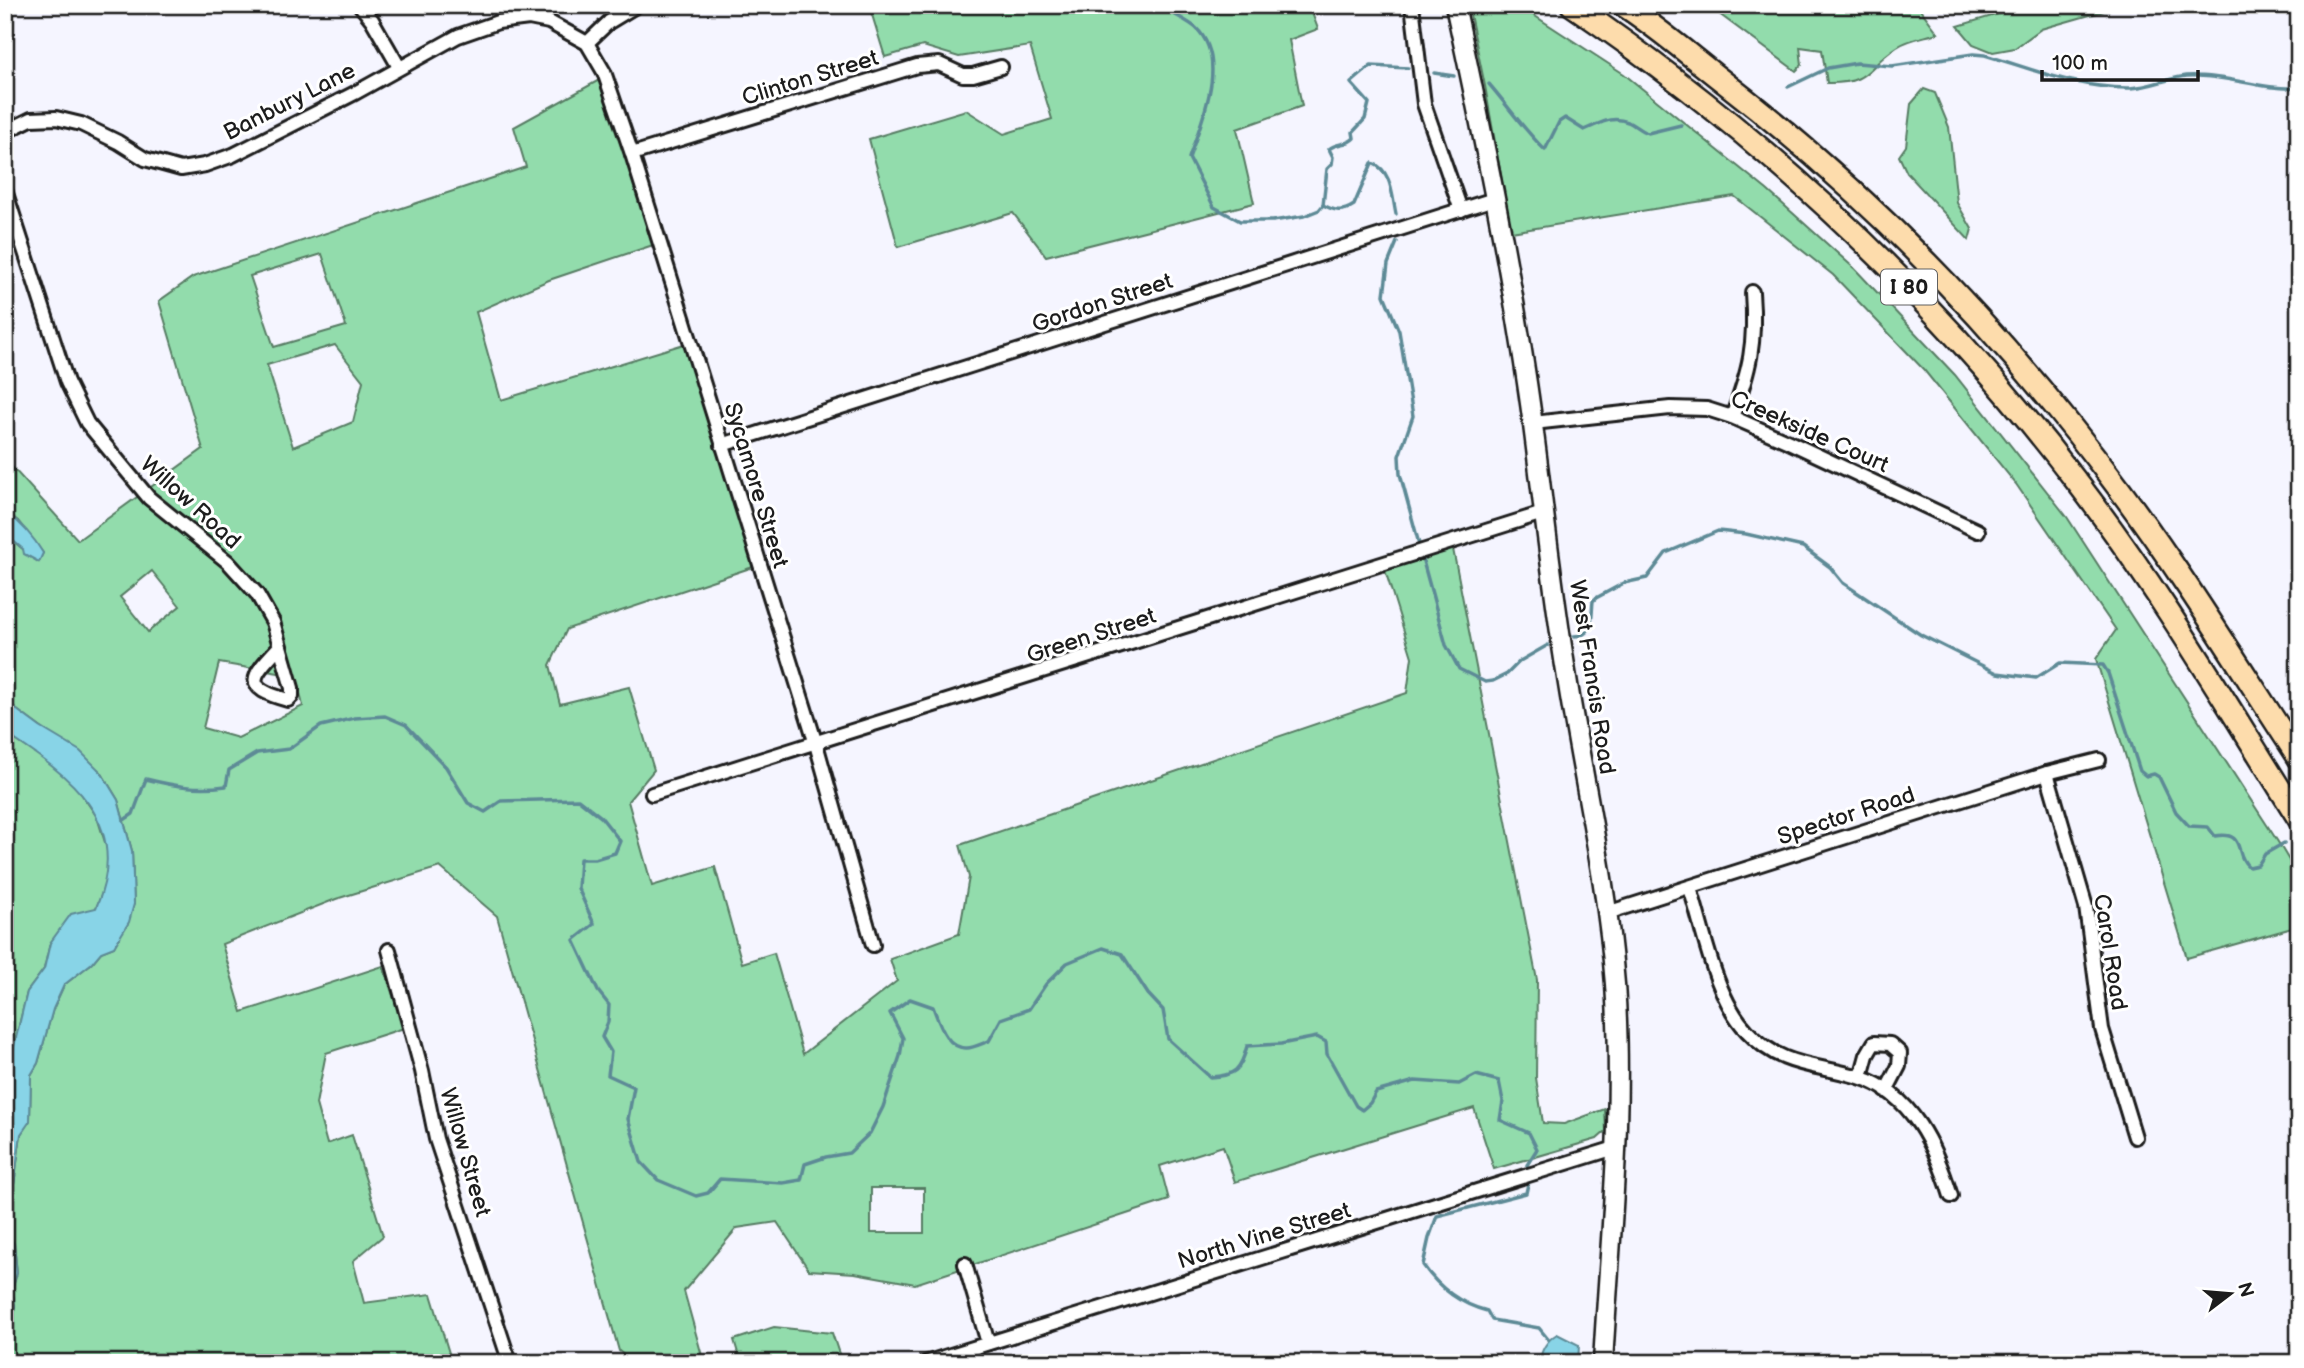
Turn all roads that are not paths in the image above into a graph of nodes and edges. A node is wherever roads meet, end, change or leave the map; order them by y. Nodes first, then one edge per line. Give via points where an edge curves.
1 (360, 5) edge
2 (637, 5) edge
3 (1412, 5) edge
4 (1455, 5) edge
5 (1572, 5) edge
6 (1623, 5) edge
7 (587, 43) junction
8 (1001, 66) dead end
9 (399, 68) junction
10 (5, 132) edge
11 (632, 154) junction
12 (5, 190) edge
13 (1494, 199) junction
14 (1461, 210) junction
15 (1752, 292) dead end
16 (1732, 418) junction
17 (1532, 424) junction
18 (723, 445) junction
19 (1543, 513) junction
20 (1978, 531) dead end
21 (280, 646) dead end
22 (816, 744) junction
23 (2299, 758) edge
24 (2099, 760) dead end
25 (2047, 773) junction
26 (652, 794) dead end
27 (2299, 819) edge
28 (1690, 888) junction
29 (1607, 913) junction
30 (873, 945) dead end
31 (388, 950) dead end
32 (1861, 1077) junction
33 (1886, 1090) junction
34 (2135, 1137) dead end
35 (1615, 1148) junction
36 (1951, 1196) dead end
37 (965, 1264) dead end
38 (988, 1343) junction
39 (510, 1363) edge
40 (925, 1363) edge
41 (1603, 1363) edge

1 - 9 street
2 - 7 street
3 - 14 street via 1424,104
4 - 13 street, West Francis Road
5 - 27 highway, I 80 via 1760,147 1870,247 1952,332 2116,535
6 - 23 highway, I 80 via 1826,165 2002,345 2121,492
7 - 9 street, Banbury Lane via 549,22 529,18 498,22 458,36
7 - 11 street, Sycamore Street via 604,72
8 - 11 street, Clinton Street via 963,75 939,64 918,66
9 - 10 street, Banbury Lane via 233,155 181,169 145,159 81,124 56,118 31,119
11 - 18 street, Sycamore Street
12 - 21 street, Willow Road via 66,382 88,423 149,498 228,562 257,594
13 - 14 street, Gordon Street
13 - 17 street, West Francis Road
14 - 18 street, Gordon Street
15 - 16 street via 1753,350
16 - 17 street, Creekside Court via 1674,407
16 - 20 street, Creekside Court
17 - 19 street, West Francis Road
18 - 22 street, Sycamore Street
19 - 22 street, Green Street
19 - 29 street, West Francis Road
22 - 26 street, Green Street
22 - 30 street, Sycamore Street
24 - 25 street, Spector Road
25 - 28 street, Spector Road
25 - 34 street, Carol Road via 2086,907 2102,1028
28 - 29 street, Spector Road
28 - 32 street via 1724,1000 1747,1031 1773,1052 1809,1067
29 - 35 street, West Francis Road via 1615,985
31 - 39 street, Willow Street via 436,1139
32 - 33 street
32 - 33 street via 1874,1043 1890,1044 1900,1053 1899,1066
33 - 36 street via 1923,1129
35 - 38 street, North Vine Street
35 - 41 street, West Francis Road
37 - 38 street
38 - 40 street, North Vine Street

